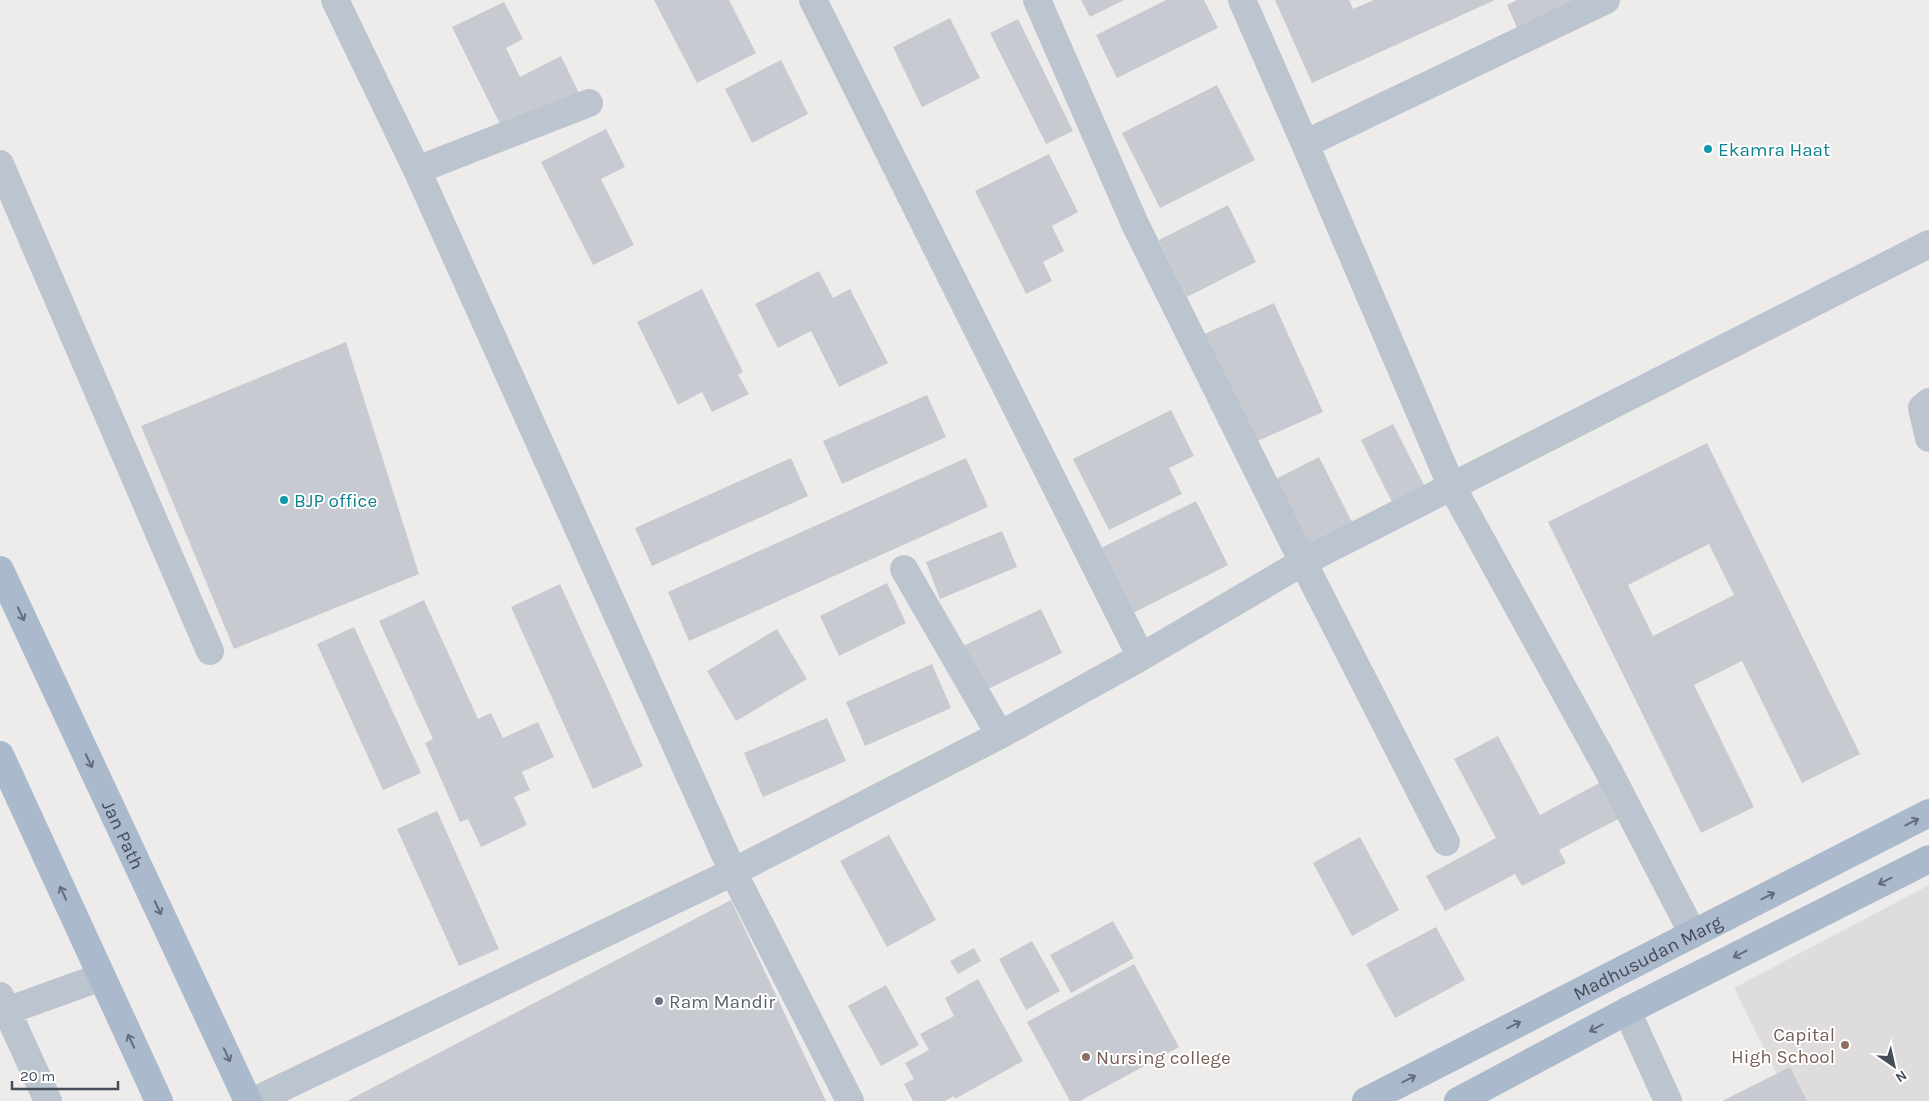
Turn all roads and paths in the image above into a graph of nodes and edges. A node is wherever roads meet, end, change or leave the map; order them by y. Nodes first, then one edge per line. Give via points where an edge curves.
1 (335, 0) edge
2 (813, 0) edge
3 (1037, 0) edge
4 (1242, 0) edge
5 (1606, 0) edge
6 (589, 103) dead end
7 (1305, 144) junction
8 (0, 164) edge
9 (418, 170) junction
10 (1929, 244) edge
11 (1929, 402) edge
12 (1929, 438) edge
13 (1451, 485) junction
14 (1303, 562) junction
15 (904, 569) dead end
16 (0, 570) edge
17 (210, 651) dead end
18 (1141, 657) junction
19 (1000, 735) junction
20 (0, 755) edge
21 (1929, 813) edge
22 (1446, 842) dead end
23 (1929, 859) edge
24 (733, 872) junction
25 (1693, 934) junction
26 (101, 977) junction
27 (3, 1003) edge
28 (1627, 1011) junction
29 (48, 1101) edge
30 (159, 1101) edge
31 (248, 1101) edge
32 (254, 1101) edge
33 (850, 1101) edge
34 (1366, 1101) edge
35 (1458, 1101) edge
36 (1668, 1101) edge

1 - 9 street
2 - 18 street
3 - 14 street via 1135,224
4 - 7 street
5 - 7 street
6 - 9 street
7 - 13 street
8 - 17 street
9 - 24 street
10 - 13 street
11 - 12 street via 1922,408
13 - 14 street
13 - 25 street via 1608,770
14 - 18 street
14 - 22 street
15 - 19 street
16 -> 31 main road, Jan Path
18 - 19 street
19 - 24 street
26 -> 20 main road
25 -> 21 main road, Madhusudan Marg
23 -> 28 main road, Madhusudan Marg
24 - 32 street
24 - 33 street
34 -> 25 main road, Madhusudan Marg
26 - 27 street
30 -> 26 main road
27 - 29 street
28 -> 35 main road, Madhusudan Marg
28 - 36 street

